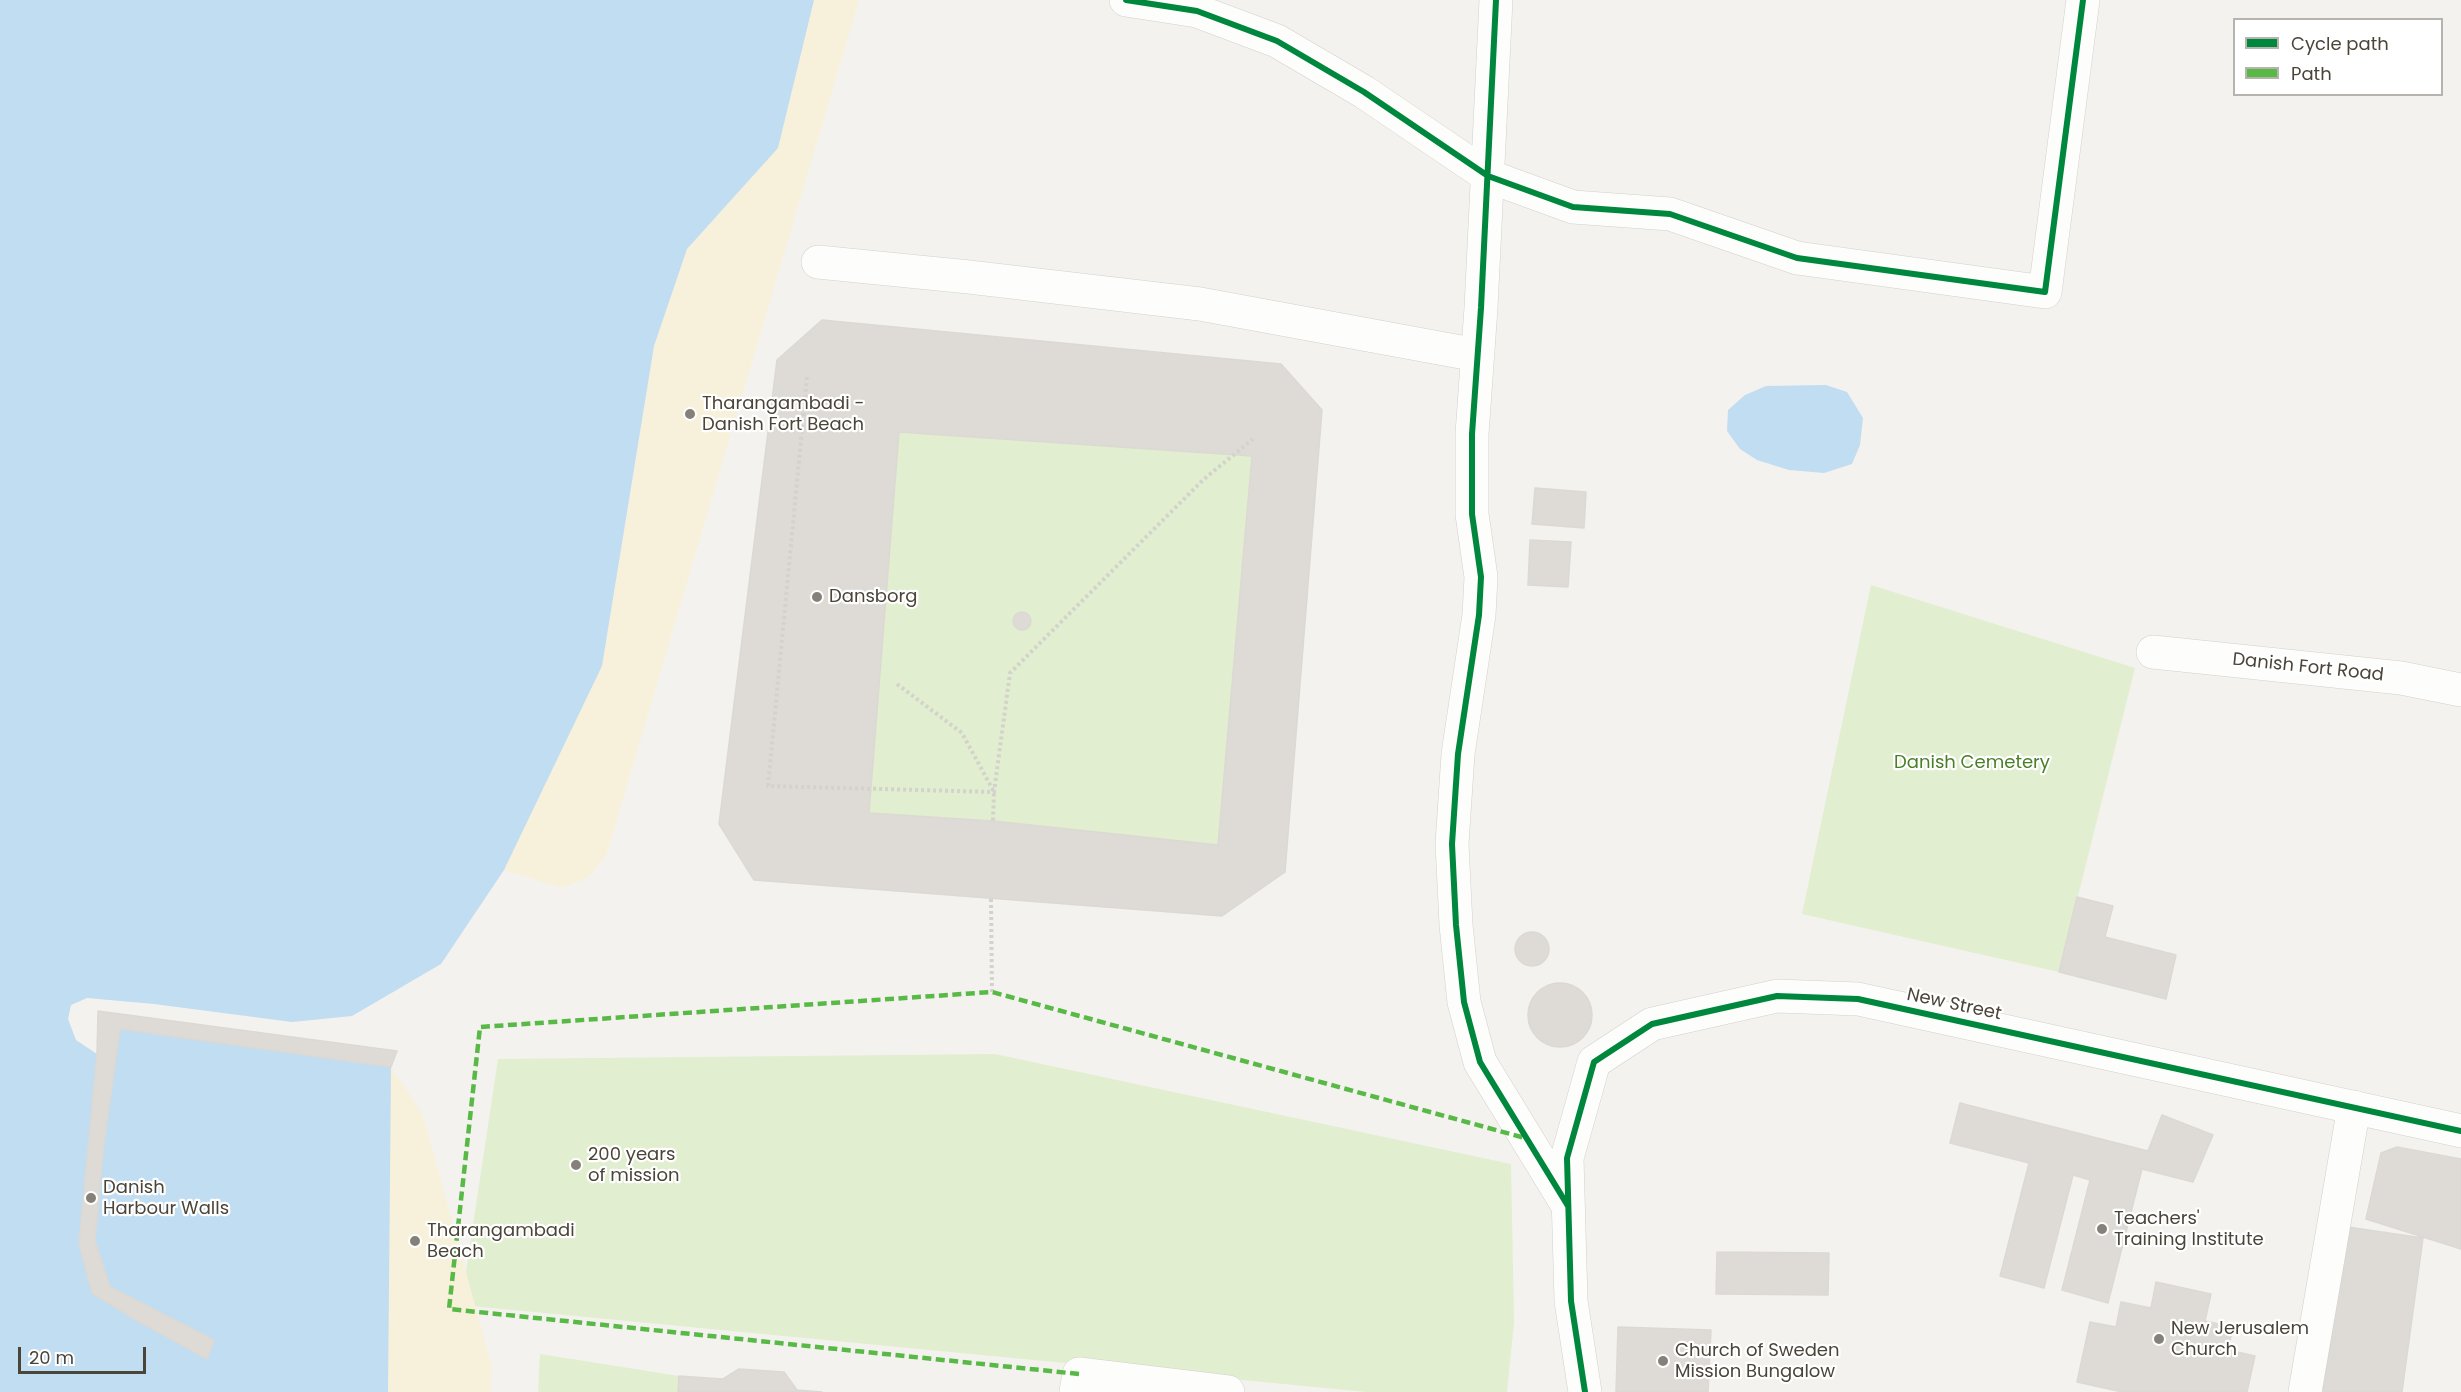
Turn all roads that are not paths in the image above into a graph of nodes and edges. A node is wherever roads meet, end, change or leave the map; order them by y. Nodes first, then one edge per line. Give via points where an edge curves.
1 (1126, 0) edge
2 (1496, 0) edge
3 (2083, 0) edge
4 (1488, 176) junction
5 (818, 262) dead end
6 (1477, 355) junction
7 (2153, 652) dead end
8 (2461, 690) edge
9 (2354, 1107) junction
10 (2461, 1131) edge
11 (1568, 1206) junction
12 (1078, 1383) edge
13 (1228, 1392) edge
14 (1585, 1392) edge
15 (2305, 1392) edge

1 - 4 street via 1197,11 1277,41 1364,92
2 - 4 street
3 - 4 street via 2045,292 1797,258 1670,214 1573,207
4 - 6 street
5 - 6 street via 1200,304
6 - 11 street via 1472,514 1480,606 1458,754 1452,844 1464,1002 1480,1062
7 - 8 street, Danish Fort Road via 2401,678
9 - 10 street, New Street
9 - 11 street, New Street via 1858,999 1776,996 1652,1024 1594,1062 1567,1158
9 - 15 street
11 - 14 street, New Street via 1571,1301
12 - 13 street

